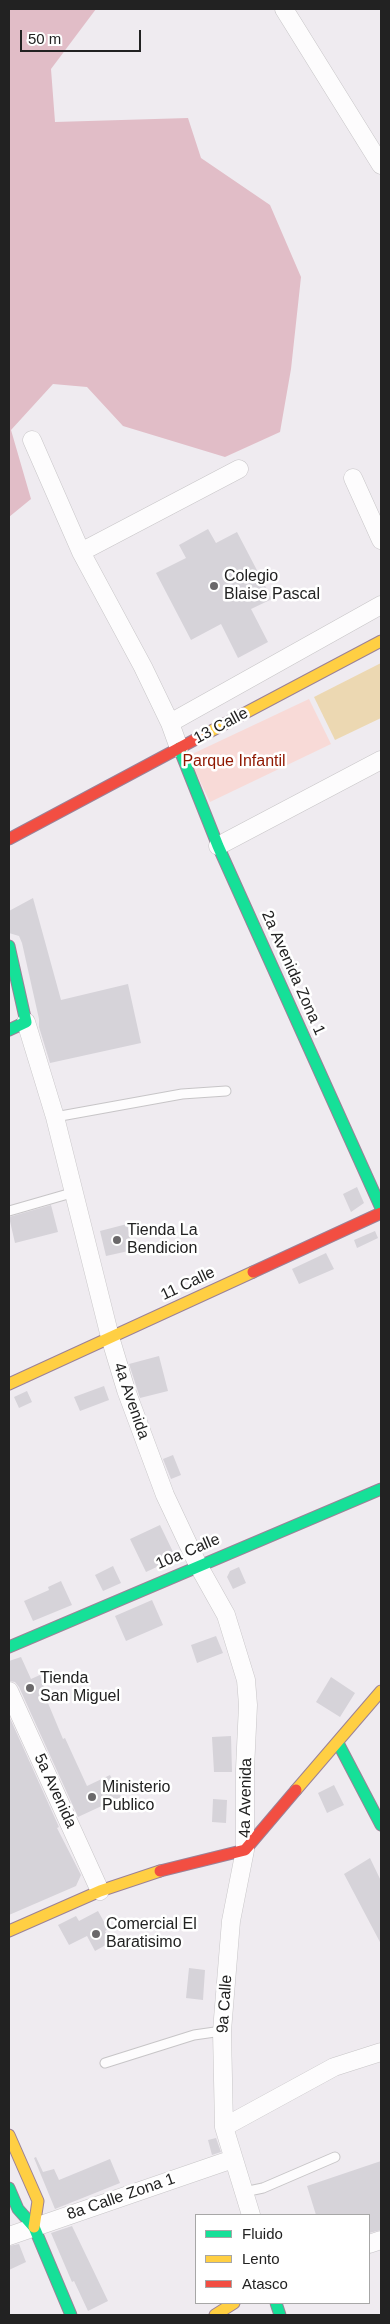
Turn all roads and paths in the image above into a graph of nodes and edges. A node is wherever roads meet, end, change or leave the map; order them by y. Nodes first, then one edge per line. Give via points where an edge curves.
1 (284, 9) edge
2 (381, 165) edge
3 (32, 440) dead end
4 (239, 469) dead end
5 (353, 478) dead end
6 (381, 540) edge
7 (81, 552) junction
8 (381, 605) edge
9 (381, 641) edge
10 (170, 723) junction
11 (179, 748) junction
12 (381, 760) edge
13 (9, 839) edge
14 (218, 846) junction
15 (9, 946) edge
16 (26, 1022) junction
17 (9, 1030) edge
18 (226, 1091) dead end
19 (55, 1118) junction
20 (75, 1192) junction
21 (381, 1208) edge
22 (9, 1211) edge
23 (381, 1213) edge
24 (110, 1338) junction
25 (9, 1384) edge
26 (381, 1489) edge
27 (198, 1565) junction
28 (9, 1648) edge
29 (9, 1691) edge
30 (381, 1691) edge
31 (338, 1742) junction
32 (381, 1825) edge
33 (245, 1850) junction
34 (100, 1891) junction
35 (9, 1931) edge
36 (222, 2031) junction
37 (381, 2052) edge
38 (106, 2064) dead end
39 (224, 2126) junction
40 (9, 2135) edge
41 (335, 2157) dead end
42 (233, 2159) junction
43 (9, 2188) edge
44 (244, 2192) junction
45 (250, 2214) edge
46 (34, 2227) junction
47 (9, 2236) edge
48 (232, 2304) edge
49 (71, 2315) edge
50 (215, 2315) edge

1 - 2 street
3 - 7 street
4 - 7 street
5 - 6 street
7 - 10 street
8 - 10 street, 13 Calle
9 - 11 street, 13 Calle
10 - 11 street
11 - 13 street, 13 Calle
11 - 14 street, 2a Avenida Zona 1
12 - 14 street
14 - 21 street, 2a Avenida Zona 1
15 - 16 street, 4a Avenida
16 - 17 street
16 - 19 street, 4a Avenida
18 - 19 lane via 182,1094
19 - 20 street, 4a Avenida
20 - 22 lane
20 - 24 street, 4a Avenida
23 - 24 street, 11 Calle
24 - 25 street, 11 Calle
24 - 27 street, 4a Avenida via 165,1495
26 - 27 street, 10a Calle
27 - 28 street, 10a Calle
27 - 33 street, 4a Avenida via 226,1616 246,1680
29 - 34 street, 5a Avenida
30 - 31 street, 9a Calle
31 - 32 street
31 - 33 street, 9a Calle
33 - 34 street via 174,1866
33 - 36 street, 9a Calle via 231,1921
34 - 35 street
36 - 38 lane via 194,2035
36 - 39 street, 9a Calle
37 - 39 street via 334,2067
39 - 42 street, 9a Calle
40 - 46 street via 38,2201
41 - 44 lane via 263,2188
42 - 44 street, 9a Calle
42 - 46 street, 8a Calle Zona 1
43 - 46 street via 18,2209
44 - 45 street, 9a Calle
46 - 47 street, 8a Calle Zona 1
46 - 49 street
48 - 50 street

